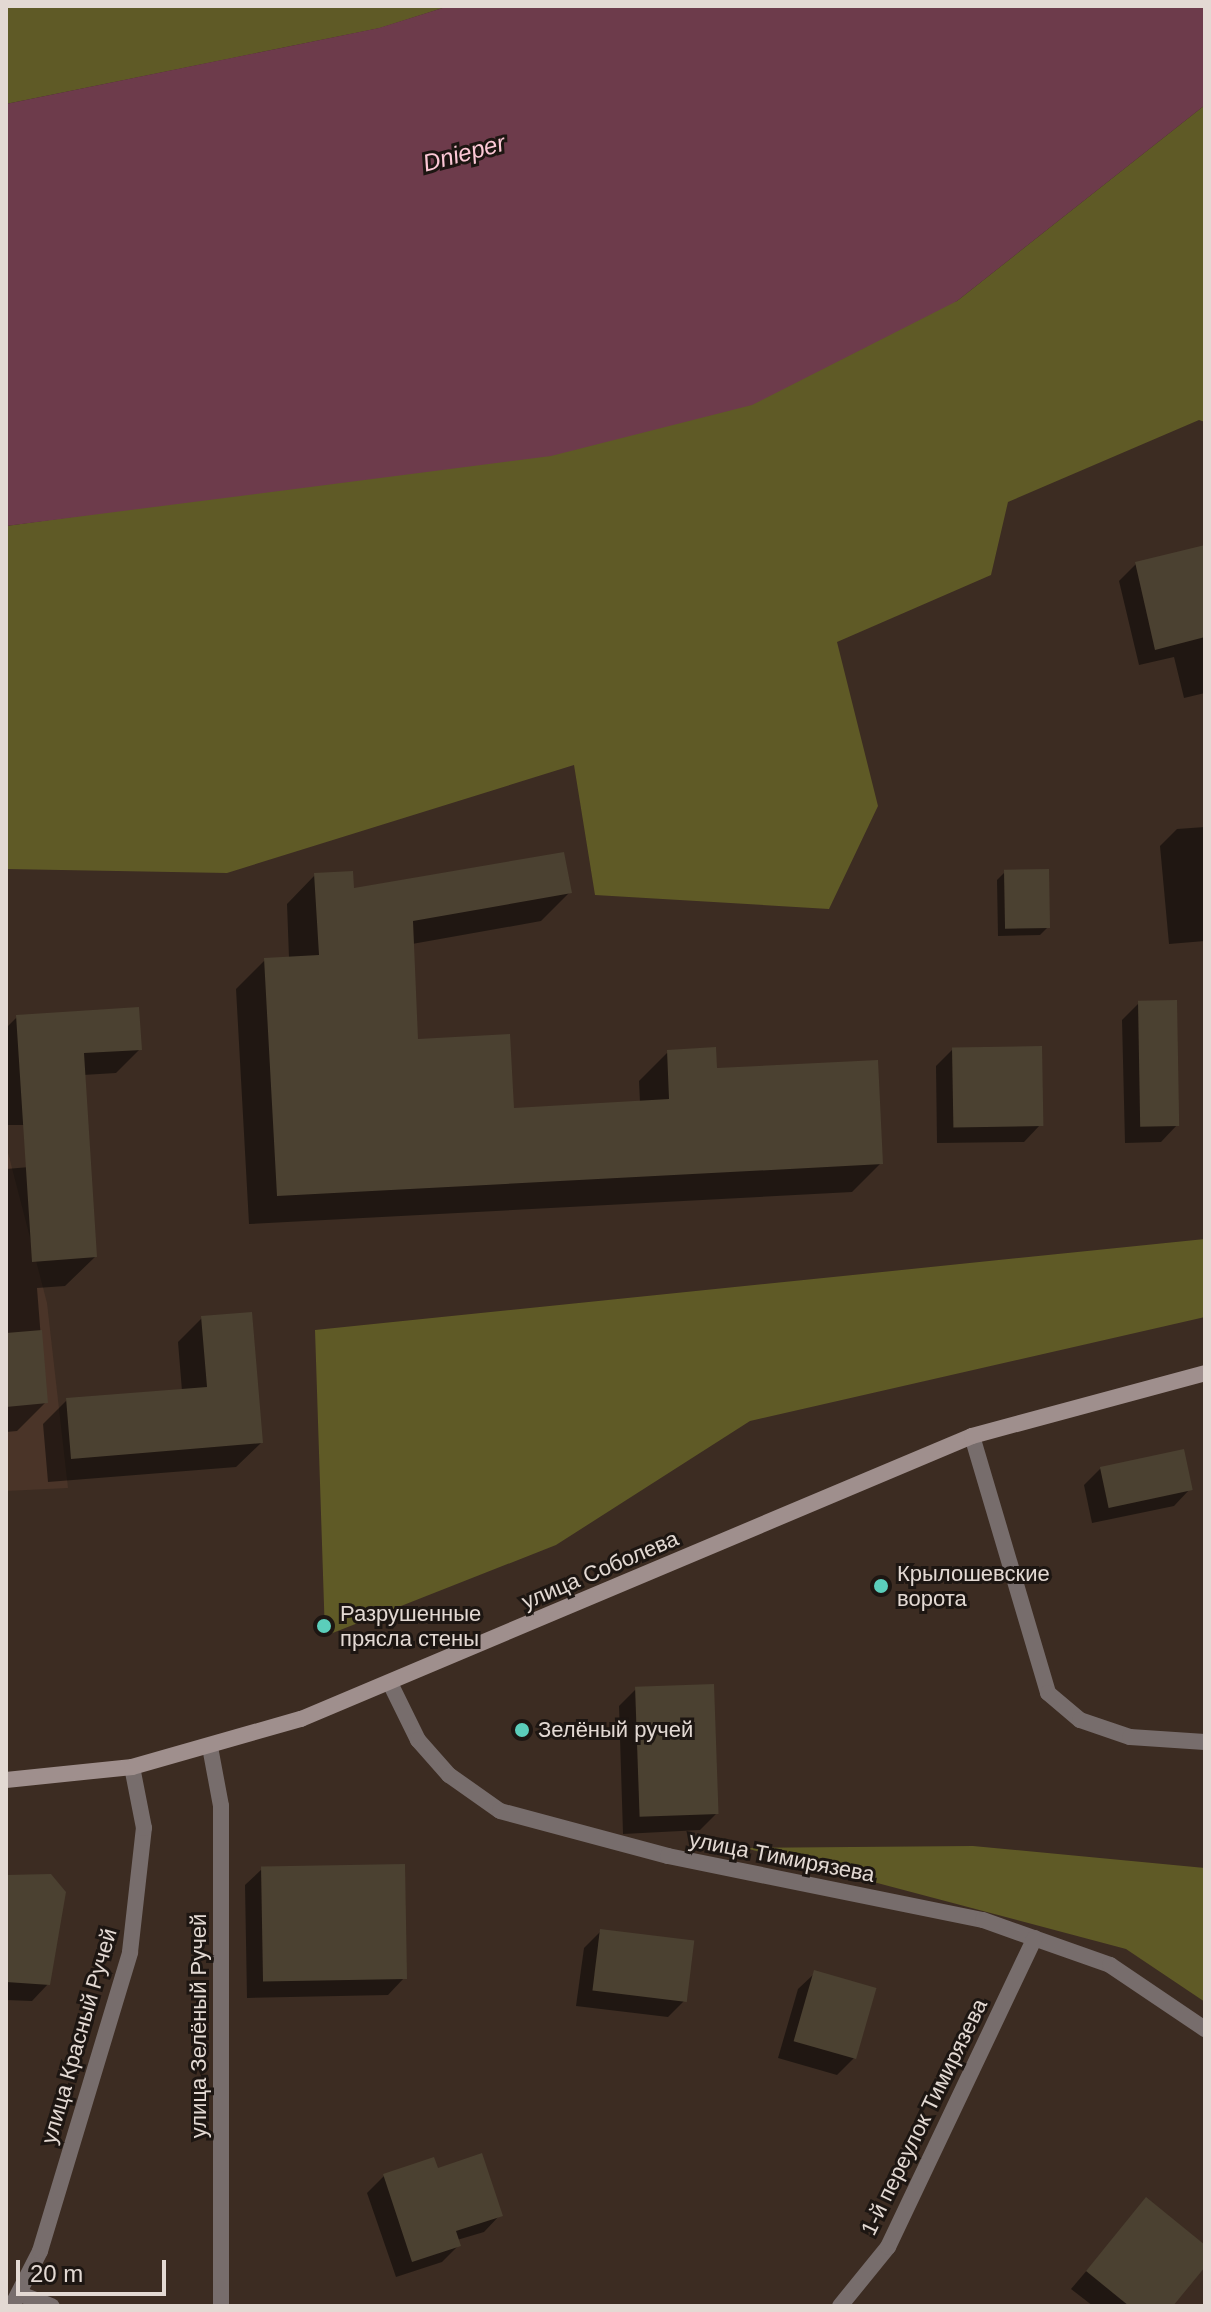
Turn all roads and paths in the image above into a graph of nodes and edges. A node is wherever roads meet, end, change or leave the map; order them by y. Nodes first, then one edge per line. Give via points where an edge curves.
1 (1205, 1373) edge
2 (972, 1436) junction
3 (390, 1683) junction
4 (1205, 1742) edge
5 (210, 1747) junction
6 (132, 1767) junction
7 (6, 1780) edge
8 (1035, 1938) junction
9 (1205, 2029) edge
10 (16, 2300) edge
11 (52, 2306) edge
12 (221, 2306) edge
13 (840, 2306) edge

1 - 2 main road, улица Соболева
2 - 3 main road, улица Соболева
2 - 4 street via 1048,1693 1080,1720 1130,1737
3 - 5 main road, улица Соболева via 301,1719
3 - 8 street, улица Тимирязева via 418,1740 449,1775 500,1811 668,1856 983,1920
5 - 6 main road, улица Соболева
5 - 12 street, улица Зелёный Ручей via 221,1806
6 - 7 main road, улица Соболева
6 - 10 street, улица Красный Ручей via 144,1828 130,1952 40,2251
8 - 9 street, улица Тимирязева via 1110,1965
8 - 13 street, 1-й переулок Тимирязева via 888,2247
10 - 11 street

